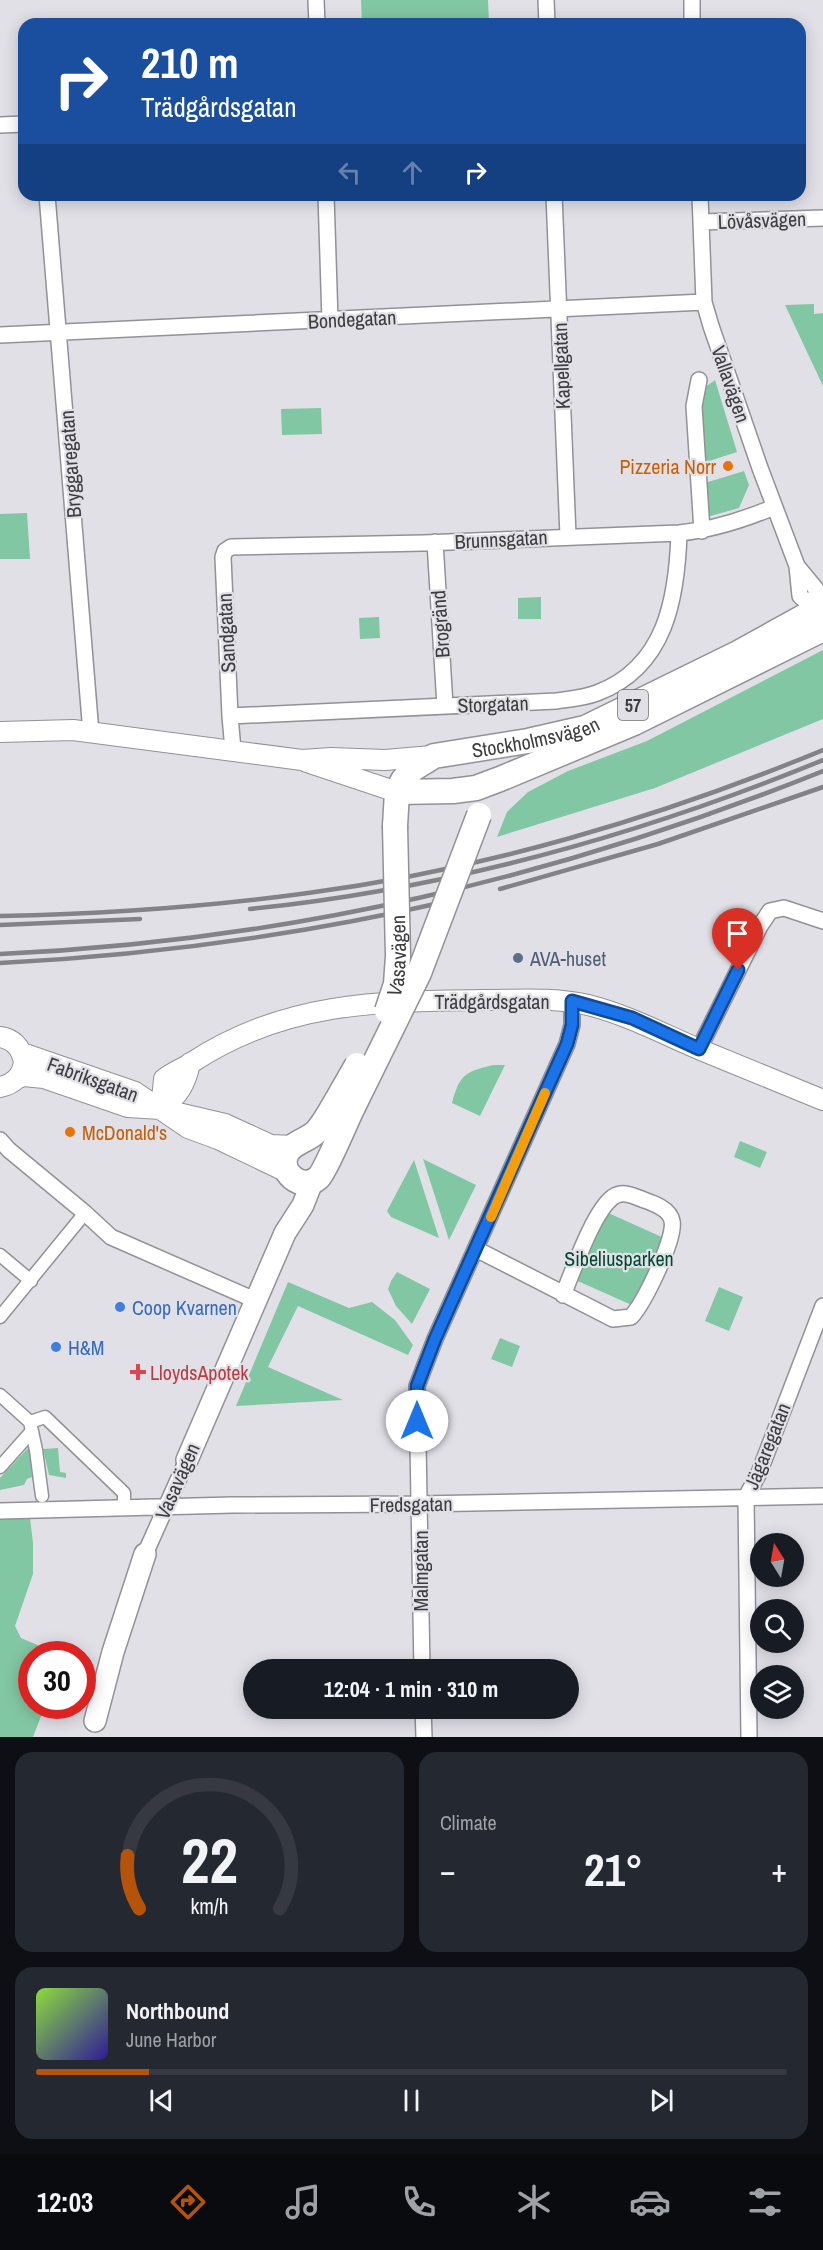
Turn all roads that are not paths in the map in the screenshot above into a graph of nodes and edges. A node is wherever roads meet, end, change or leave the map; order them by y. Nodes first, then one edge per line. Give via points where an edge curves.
1 (316, 0) edge
2 (546, 0) edge
3 (692, 0) edge
4 (317, 18) edge
5 (547, 18) edge
6 (692, 18) edge
7 (18, 124) edge
8 (0, 125) edge
9 (48, 201) edge
10 (326, 201) edge
11 (554, 201) edge
12 (700, 201) edge
13 (823, 218) edge
14 (701, 222) junction
15 (704, 302) junction
16 (559, 310) junction
17 (330, 320) junction
18 (60, 332) junction
19 (0, 335) edge
20 (699, 380) dead end
21 (774, 507) junction
22 (702, 531) junction
23 (679, 533) junction
24 (568, 536) junction
25 (435, 542) junction
26 (225, 551) joint
27 (821, 618) edge
28 (446, 706) junction
29 (230, 716) junction
30 (0, 732) edge
31 (91, 733) junction
32 (233, 750) junction
33 (434, 756) junction
34 (302, 760) junction
35 (508, 776) junction
36 (476, 788) junction
37 (397, 792) junction
38 (479, 815) junction
39 (823, 921) edge
40 (572, 1001) junction
41 (0, 1037) edge
42 (699, 1049) junction
43 (22, 1053) junction
44 (5, 1086) edge
45 (823, 1100) edge
46 (345, 1103) junction
47 (161, 1109) junction
48 (0, 1140) edge
49 (296, 1145) junction
50 (304, 1174) junction
51 (85, 1213) junction
52 (476, 1249) junction
53 (0, 1255) edge
54 (30, 1281) junction
55 (563, 1295) junction
56 (257, 1301) junction
57 (823, 1306) edge
58 (0, 1317) edge
59 (0, 1395) edge
60 (31, 1426) junction
61 (187, 1460) joint
62 (0, 1467) edge
63 (42, 1496) dead end
64 (823, 1496) edge
65 (746, 1497) junction
66 (419, 1504) junction
67 (124, 1508) junction
68 (166, 1508) junction
69 (0, 1511) edge
70 (145, 1554) joint
71 (422, 1659) edge
72 (423, 1719) edge
73 (95, 1729) edge
74 (424, 1737) edge
75 (749, 1737) edge

1 - 4 street
2 - 5 street
3 - 6 street
7 - 8 street
9 - 18 street, Bryggaregatan
10 - 17 street
11 - 16 street, Kapellgatan
12 - 14 street, Vallavägen
13 - 14 street, Lövåsvägen
14 - 15 street, Vallavägen
15 - 16 street, Bondegatan
15 - 21 street, Vallavägen
16 - 17 street, Bondegatan
16 - 24 street, Kapellgatan
17 - 18 street, Bondegatan
18 - 19 street, Bondegatan
18 - 31 street, Bryggaregatan
20 - 22 street, Vallavägen via 694,406
21 - 22 street, Brunnsgatan
21 - 27 street, Vallavägen via 797,566 800,596
22 - 23 street, Brunnsgatan
23 - 24 street, Brunnsgatan
23 - 28 street, Storgatan via 671,609 655,647 626,678 596,694 573,699
24 - 25 street, Brunnsgatan
25 - 26 street, Brunnsgatan via 231,547
25 - 28 street, Brogränd
26 - 29 street, Sandgatan
27 - 33 main road, Stockholmsvägen / 57 via 738,653 585,728
27 - 35 main road, Stockholmsvägen / 57 via 634,723
28 - 29 street, Storgatan
29 - 32 street
30 - 31 street
31 - 32 street
32 - 34 street
33 - 34 street
33 - 36 main road via 459,767
33 - 37 main road, 57 via 413,769
34 - 37 street
35 - 36 main road, Stockholmsvägen / 57
35 - 38 main road
36 - 37 main road, Stockholmsvägen
36 - 38 main road
37 - 46 main road, Vasavägen, bridge via 396,984
38 - 46 main road, Vasavägen, bridge via 419,973
39 - 42 street via 784,908 770,910
40 - 42 street, Trädgårdsgatan via 632,1018
40 - 47 street, Trädgårdsgatan via 427,1000 341,1006 301,1015 214,1047 190,1064 183,1088
40 - 52 street, Malmgatan via 567,1044
41 - 43 street, Fabriksgatan via 11,1040
42 - 45 street, Trädgårdsgatan
43 - 44 street via 23,1067
43 - 47 street, Fabriksgatan via 135,1092
44 - 47 street, Fabriksgatan via 24,1076 44,1078 128,1107
46 - 49 main road, Vasavägen via 316,1132
46 - 50 main road, Vasavägen
47 - 49 street, Fabriksgatan via 225,1124 271,1145
47 - 50 street, Fabriksgatan via 188,1128
48 - 51 street
49 - 50 main road, Vasavägen via 285,1156 285,1164
49 - 50 main road via 307,1142 323,1152
50 - 56 main road, Vasavägen
51 - 54 street
51 - 56 street via 111,1237
52 - 55 street
52 - 66 street, Malmgatan via 417,1386
53 - 54 street
54 - 58 street
55 - 55 street via 613,1319 631,1317 641,1306 671,1239 672,1220 667,1212 626,1193 615,1195 601,1209
56 - 61 main road, Vasavägen
57 - 65 street, Jägaregatan via 759,1473
59 - 60 street
60 - 62 street
60 - 63 street
60 - 67 street via 45,1417 124,1492
61 - 68 street, Vasavägen
64 - 65 street, Fredsgatan
65 - 66 street, Fredsgatan
65 - 75 street, Jägaregatan
66 - 68 street, Fredsgatan
66 - 71 street, Malmgatan
67 - 68 street, Fredsgatan
67 - 69 street, Fredsgatan
68 - 70 street, Vasavägen
70 - 73 main road, Vasavägen via 113,1652
72 - 74 street

